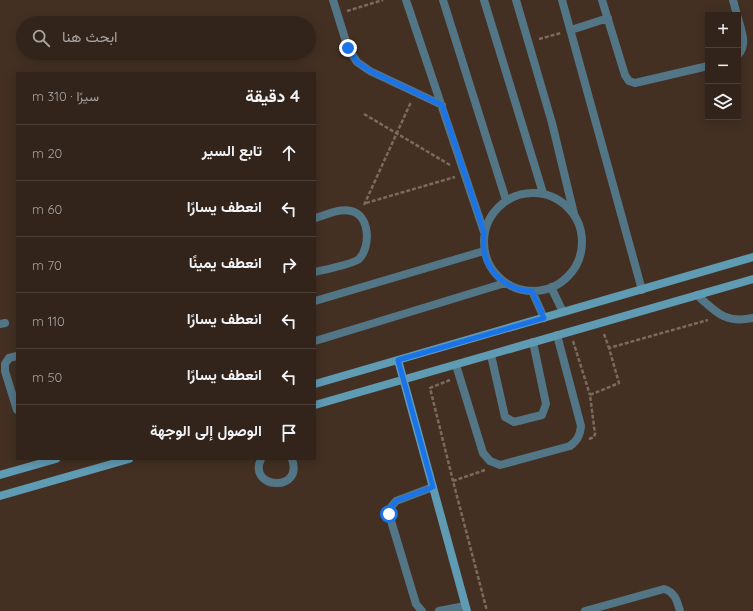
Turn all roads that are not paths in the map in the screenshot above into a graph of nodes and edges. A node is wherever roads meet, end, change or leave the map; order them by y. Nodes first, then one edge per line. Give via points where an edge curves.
1 (333, 0) edge
2 (406, 0) edge
3 (443, 0) edge
4 (484, 0) edge
5 (516, 0) edge
6 (562, 0) edge
7 (602, 0) edge
8 (733, 0) edge
9 (736, 12) edge
10 (608, 18) junction
11 (741, 29) edge
12 (571, 30) junction
13 (741, 52) edge
14 (705, 67) edge
15 (442, 105) junction
16 (543, 193) junction
17 (506, 200) junction
18 (575, 215) junction
19 (316, 218) edge
20 (484, 232) junction
21 (484, 251) junction
22 (753, 257) edge
23 (316, 272) edge
24 (753, 279) edge
25 (505, 283) junction
26 (551, 287) junction
27 (642, 290) junction
28 (532, 291) junction
29 (697, 295) junction
30 (316, 301) edge
31 (563, 312) junction
32 (544, 318) junction
33 (753, 318) edge
34 (557, 335) junction
35 (316, 341) edge
36 (534, 342) junction
37 (491, 355) junction
38 (16, 356) edge
39 (398, 360) junction
40 (456, 365) junction
41 (403, 380) junction
42 (316, 384) edge
43 (316, 405) edge
44 (16, 407) edge
45 (48, 460) edge
46 (126, 460) edge
47 (261, 460) edge
48 (292, 460) edge
49 (33, 462) edge
50 (0, 475) edge
51 (433, 487) junction
52 (0, 496) edge
53 (466, 609) edge
54 (422, 611) edge
55 (439, 611) edge
56 (585, 611) edge
57 (680, 611) edge

1 - 15 lane via 348,48 357,62 370,71
2 - 15 lane
3 - 17 lane
4 - 16 lane
5 - 18 lane via 552,123
6 - 12 lane
7 - 10 lane
8 - 9 lane
10 - 12 lane
10 - 14 lane via 625,75 629,80 635,83
11 - 13 lane
12 - 27 lane
15 - 20 lane
16 - 17 lane via 524,193
16 - 18 lane via 561,201
17 - 20 lane via 492,214
18 - 26 lane via 582,233 582,252 574,270 560,284
19 - 23 lane via 342,210 358,214 364,222 367,237 365,251 358,261
20 - 21 lane
21 - 25 lane via 492,269
21 - 30 lane
22 - 27 street
24 - 29 street
25 - 28 lane via 523,291
25 - 35 lane
26 - 28 lane via 542,291
26 - 31 lane
27 - 31 street
28 - 32 lane
29 - 33 lane via 722,316 733,320
29 - 34 street
31 - 32 street
32 - 39 street
34 - 36 street
34 - 40 lane via 581,426 580,435 570,446 500,465 490,461 483,453
36 - 37 street
36 - 37 lane via 546,404 542,415 514,422 505,416
37 - 40 street
38 - 44 lane via 9,358 5,364 5,371
39 - 41 street
39 - 42 street
40 - 41 street
41 - 43 street
41 - 51 street
45 - 49 street
46 - 52 street
47 - 48 lane via 261,476 272,484 279,484 290,477 294,464
49 - 50 street
51 - 53 street
51 - 54 lane via 396,501 389,514 416,604
53 - 55 lane
56 - 57 lane via 670,590

